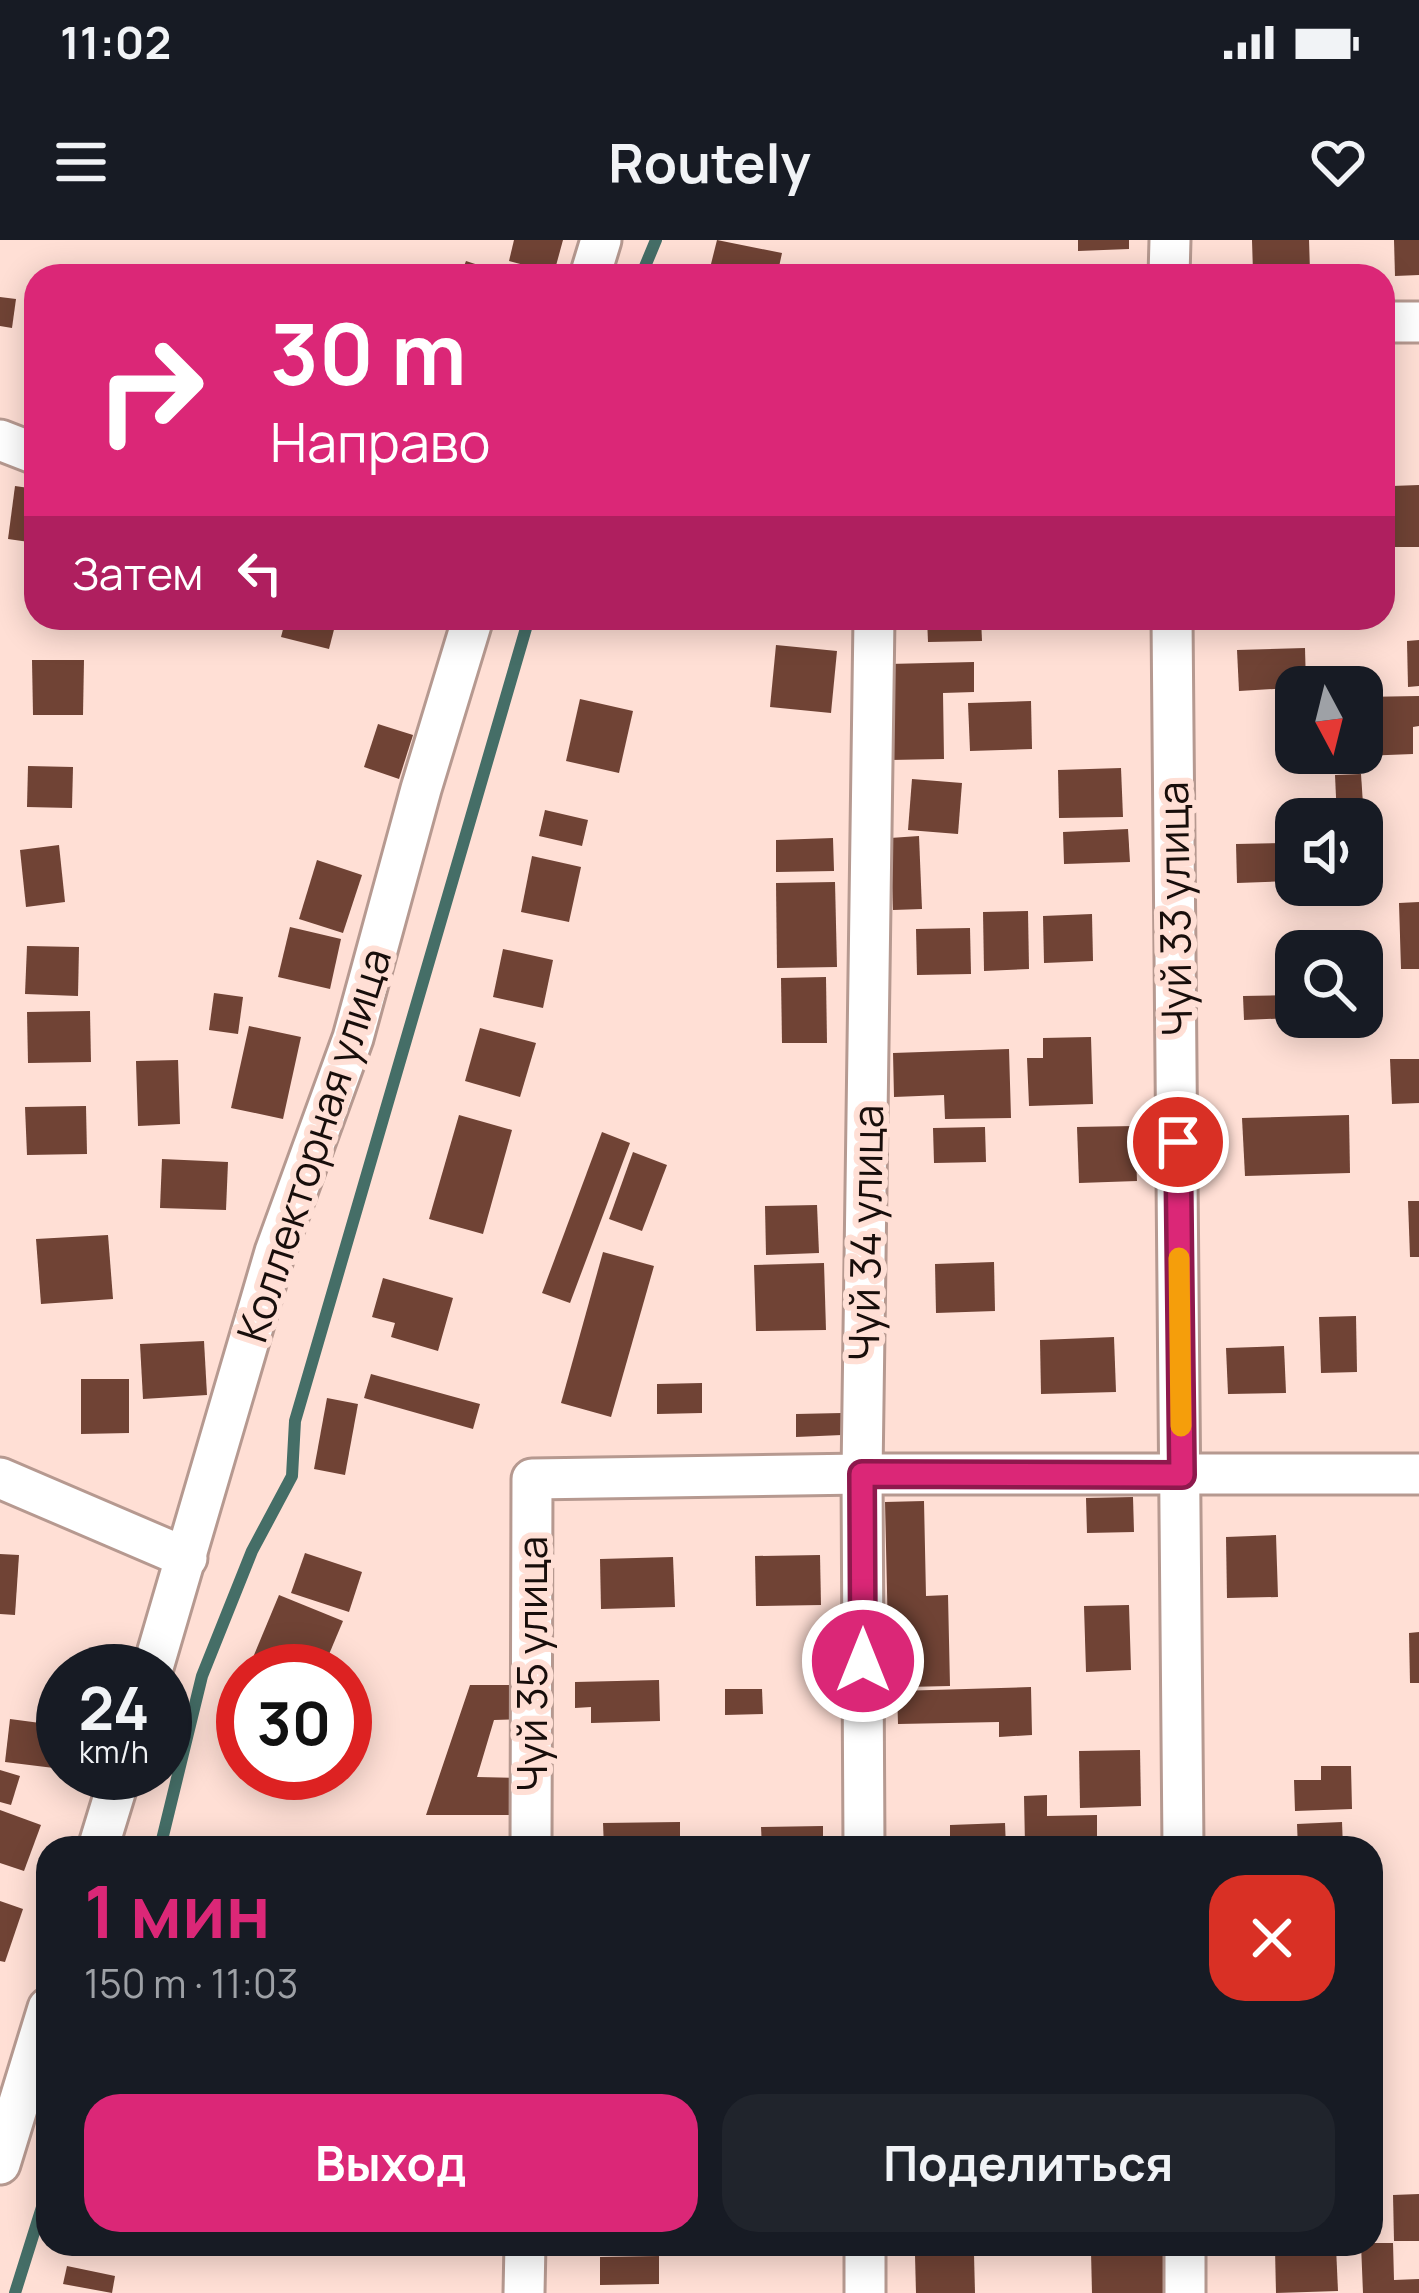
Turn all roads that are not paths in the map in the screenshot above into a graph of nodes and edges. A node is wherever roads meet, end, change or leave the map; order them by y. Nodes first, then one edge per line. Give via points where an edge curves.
1 (469, 630) edge
2 (874, 630) edge
3 (1172, 630) edge
4 (862, 1474) junction
5 (1419, 1474) edge
6 (1182, 1475) junction
7 (0, 1478) edge
8 (187, 1558) junction
9 (160, 1644) edge
10 (113, 1800) edge
11 (102, 1836) edge
12 (531, 1836) edge
13 (864, 1836) edge
14 (1183, 1836) edge
15 (36, 2047) edge
16 (0, 2164) edge
17 (525, 2256) edge
18 (865, 2256) edge
19 (1185, 2256) edge
20 (524, 2293) edge
21 (866, 2293) edge
22 (1185, 2293) edge

1 - 8 street, Коллекторная улица via 353,1038 275,1252
2 - 4 street, Чуй 34 улица
3 - 6 street, Чуй 33 улица
4 - 6 street
4 - 12 street, Чуй 35 улица via 532,1479
4 - 13 street, Чуй 34 улица
5 - 6 street
6 - 14 street, Чуй 33 улица
7 - 8 street
8 - 9 street, Коллекторная улица
10 - 11 street
15 - 16 street
17 - 20 street
18 - 21 street
19 - 22 street

